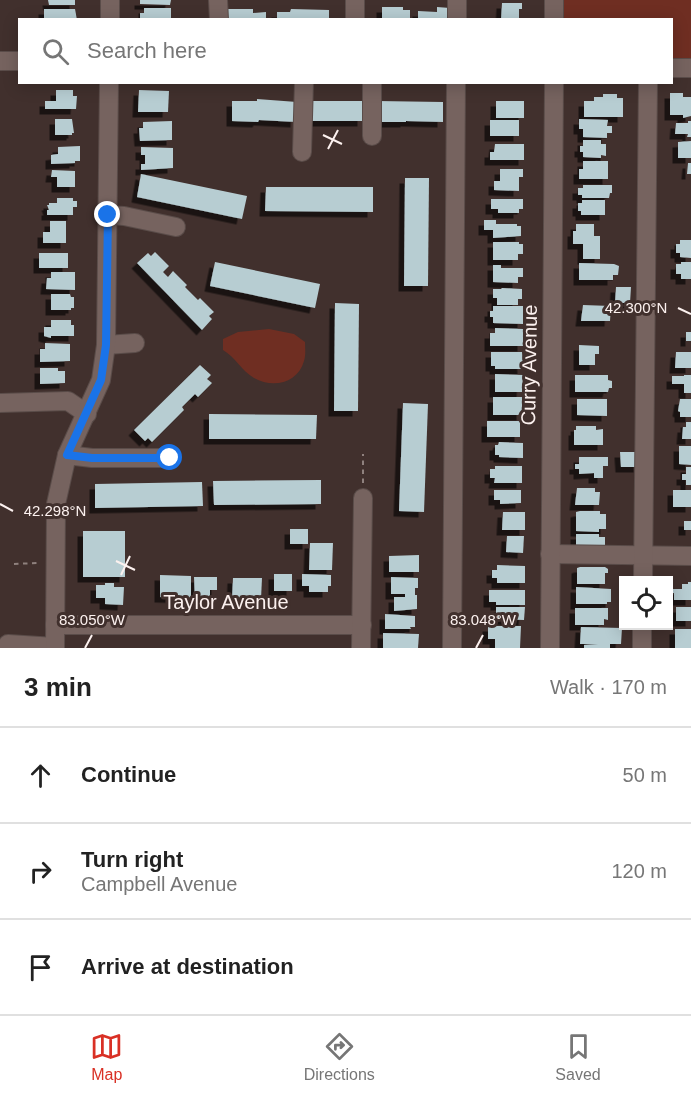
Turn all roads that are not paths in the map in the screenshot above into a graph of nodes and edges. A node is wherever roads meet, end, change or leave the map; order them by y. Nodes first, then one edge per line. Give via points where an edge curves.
1 (110, 0) edge
2 (218, 0) edge
3 (355, 0) edge
4 (457, 0) edge
5 (554, 0) edge
6 (110, 18) edge
7 (219, 18) edge
8 (355, 18) edge
9 (457, 18) edge
10 (554, 18) edge
11 (0, 61) edge
12 (18, 61) edge
13 (673, 68) edge
14 (691, 68) edge
15 (109, 84) edge
16 (304, 84) edge
17 (372, 84) edge
18 (456, 84) edge
19 (554, 84) edge
20 (648, 84) edge
21 (372, 136) dead end
22 (302, 152) dead end
23 (108, 215) junction
24 (176, 227) dead end
25 (135, 343) dead end
26 (106, 345) junction
27 (0, 403) edge
28 (87, 414) junction
29 (67, 455) junction
30 (170, 458) dead end
31 (363, 498) road end
32 (550, 554) junction
33 (643, 555) junction
34 (691, 556) edge
35 (643, 576) edge
36 (55, 625) junction
37 (362, 625) junction
38 (642, 630) edge
39 (8, 644) dead end
40 (55, 647) edge
41 (361, 648) edge
42 (452, 648) edge
43 (549, 648) edge
44 (642, 648) edge

1 - 6 street
2 - 7 street
3 - 8 street
4 - 9 street
5 - 10 street
11 - 12 street
13 - 14 street
15 - 23 street
16 - 22 street
17 - 21 street
18 - 42 street
19 - 32 street, Curry Avenue
20 - 33 street
23 - 24 street
23 - 26 street
25 - 26 street
26 - 28 street via 101,380
27 - 28 street via 68,401
28 - 29 street
29 - 30 street
29 - 36 street via 56,504
31 - 37 street
32 - 33 street
32 - 43 street, Curry Avenue
33 - 34 street
33 - 35 street
36 - 37 street, Taylor Avenue
36 - 40 street
37 - 41 street
38 - 44 street
39 - 40 street

